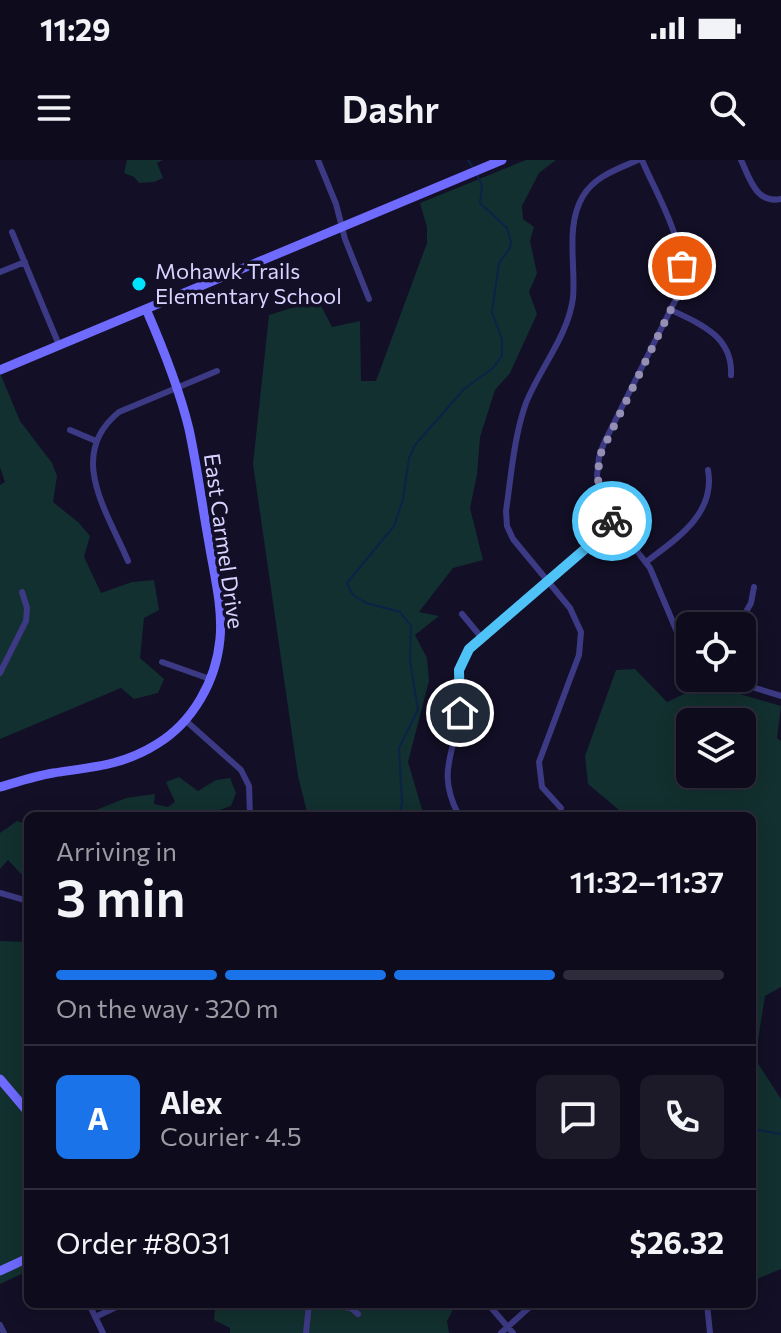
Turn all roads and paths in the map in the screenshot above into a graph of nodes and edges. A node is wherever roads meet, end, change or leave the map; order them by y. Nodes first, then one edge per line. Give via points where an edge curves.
1 (318, 160) edge
2 (502, 160) edge
3 (640, 160) edge
4 (741, 160) edge
5 (781, 199) edge
6 (341, 227) junction
7 (12, 232) dead end
8 (25, 262) junction
9 (0, 272) edge
10 (369, 299) dead end
11 (146, 309) junction
12 (671, 310) junction
13 (59, 345) junction
14 (0, 370) edge
15 (217, 371) dead end
16 (731, 375) dead end
17 (177, 386) junction
18 (70, 430) dead end
19 (96, 441) junction
20 (708, 470) dead end
21 (614, 524) junction
22 (128, 561) dead end
23 (646, 562) junction
24 (547, 581) junction
25 (754, 587) dead end
26 (22, 592) dead end
27 (746, 612) edge
28 (462, 614) dead end
29 (676, 630) edge
30 (481, 637) junction
31 (162, 662) dead end
32 (0, 673) edge
33 (210, 679) junction
34 (756, 688) edge
35 (781, 696) edge
36 (185, 720) junction
37 (0, 787) edge
38 (561, 808) dead end
39 (250, 812) edge
40 (457, 812) edge
41 (0, 893) edge
42 (24, 900) edge
43 (0, 1079) edge
44 (24, 1107) edge
45 (24, 1260) edge
46 (0, 1271) edge
47 (91, 1308) edge
48 (114, 1308) edge
49 (309, 1308) edge
50 (351, 1308) edge
51 (491, 1308) edge
52 (528, 1308) edge
53 (707, 1308) edge
54 (358, 1314) dead end
55 (95, 1317) junction
56 (0, 1325) edge
57 (507, 1326) junction
58 (4, 1333) edge
59 (103, 1333) edge
60 (306, 1333) edge
61 (501, 1333) edge
62 (513, 1333) edge
63 (710, 1333) edge

1 - 6 street
2 - 6 street
3 - 12 street via 681,256 681,285
3 - 24 street via 601,177 581,199 574,225 570,310 522,419 507,522 515,543
4 - 5 street via 757,193 768,200
6 - 10 street
6 - 11 street
7 - 8 street
8 - 9 street
8 - 13 street
11 - 13 street
11 - 17 street, East Carmel Drive
12 - 16 street via 719,337 730,357
12 - 21 street via 599,457 598,489
13 - 14 street
15 - 17 street
17 - 19 street via 119,412
17 - 33 street, East Carmel Drive via 220,605 220,641
18 - 19 street
19 - 22 street via 93,479
20 - 23 street via 709,489 699,516
21 - 23 street
21 - 24 street
23 - 29 street
24 - 30 street
24 - 38 street via 576,617 582,637 539,762 542,787
25 - 27 street
26 - 32 street via 26,621
28 - 30 street
30 - 40 street via 460,665 460,709 447,761 449,792
31 - 33 street
33 - 36 street, East Carmel Drive
34 - 35 street
36 - 37 street, East Carmel Drive via 156,745 125,760
36 - 39 street via 241,770 249,786
41 - 42 street
43 - 44 street
45 - 46 street
47 - 55 street
48 - 55 street
49 - 60 street
50 - 54 street
51 - 57 street
52 - 57 street
53 - 63 street
55 - 59 street
56 - 58 street
57 - 61 street
57 - 62 street

